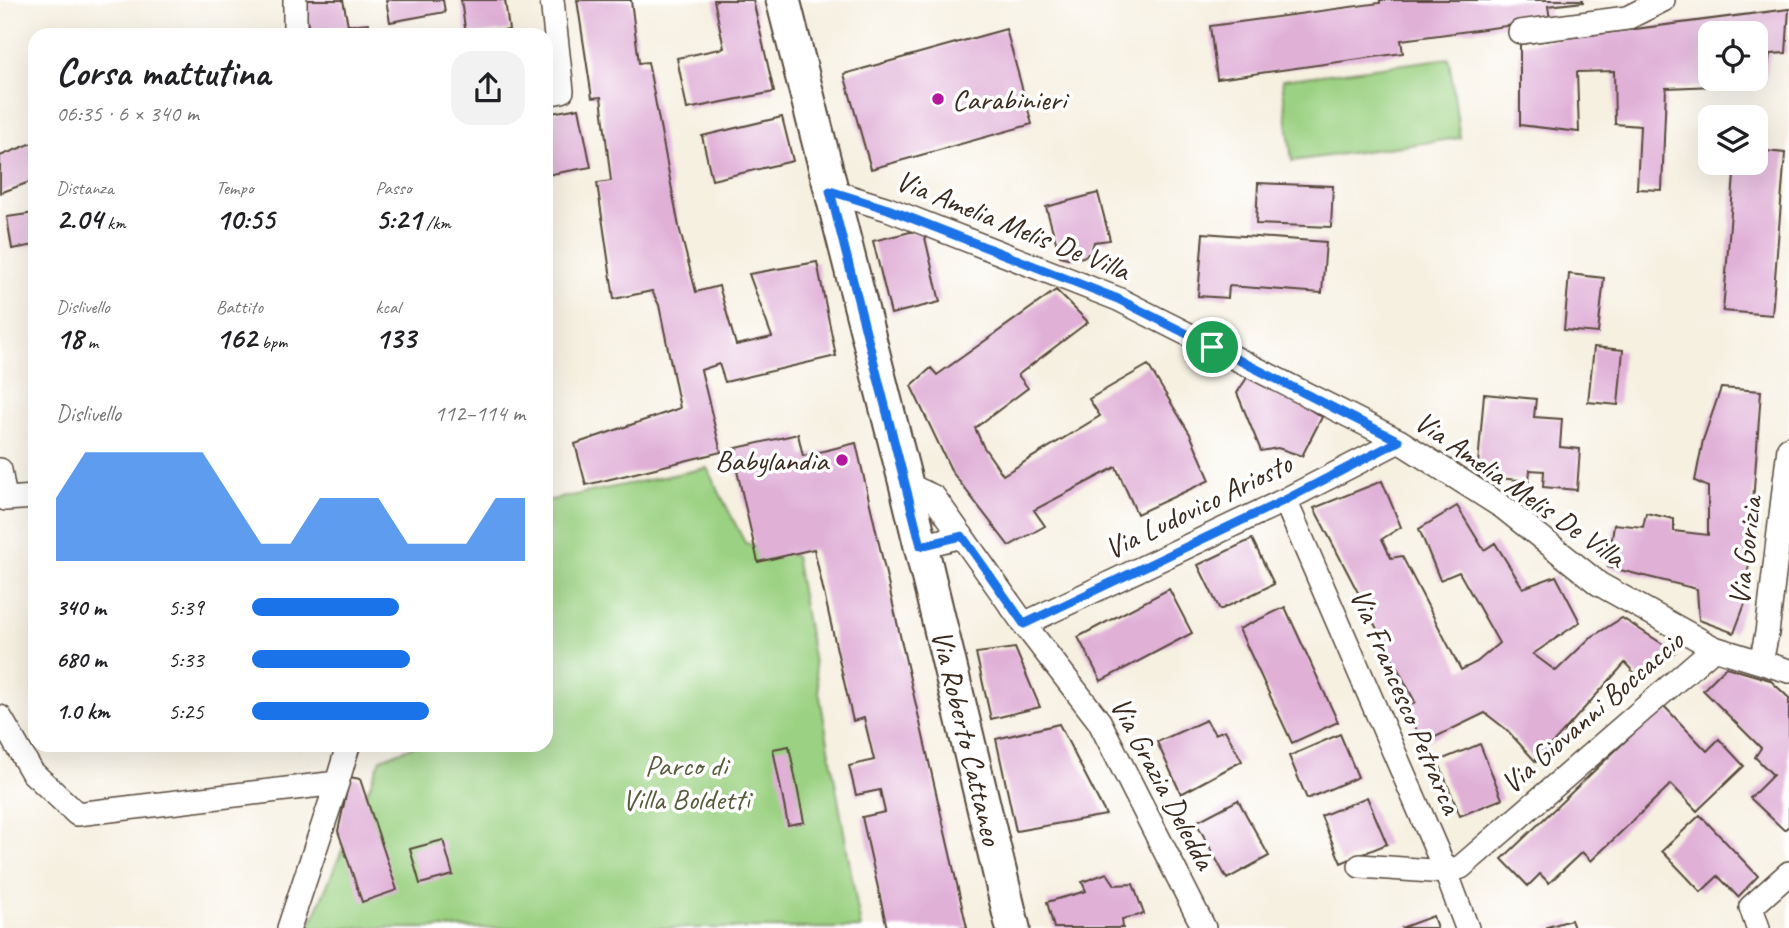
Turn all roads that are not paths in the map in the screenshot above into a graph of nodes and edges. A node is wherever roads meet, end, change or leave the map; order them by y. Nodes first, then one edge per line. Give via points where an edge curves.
1 (295, 0) edge
2 (552, 0) edge
3 (783, 0) edge
4 (1662, 0) edge
5 (295, 28) edge
6 (1520, 32) dead end
7 (553, 93) edge
8 (830, 191) junction
9 (1399, 441) junction
10 (1789, 448) edge
11 (0, 470) edge
12 (906, 484) junction
13 (28, 497) edge
14 (1285, 500) junction
15 (962, 536) junction
16 (921, 546) junction
17 (1024, 624) junction
18 (1714, 648) junction
19 (1761, 662) junction
20 (1789, 671) edge
21 (0, 717) edge
22 (346, 752) edge
23 (337, 783) junction
24 (1360, 866) dead end
25 (1446, 872) junction
26 (1789, 873) edge
27 (1755, 917) edge
28 (289, 928) edge
29 (1013, 928) edge
30 (1204, 928) edge
31 (1467, 928) edge

1 - 5 street
2 - 7 street via 562,91
3 - 8 main road, Via Roberto Cattaneo
4 - 6 street via 1627,18
8 - 9 street, Via Amelia Melis De Villa via 888,209 1118,299
8 - 12 main road, Via Roberto Cattaneo
9 - 14 street, Via Ludovico Ariosto
9 - 18 street, Via Amelia Melis De Villa via 1504,508 1599,584
10 - 19 street, Via Gorizia
11 - 13 street via 5,499
12 - 15 street, Via Grazia Deledda via 934,497
12 - 16 main road, Via Roberto Cattaneo
14 - 17 street, Via Ludovico Ariosto
14 - 25 street, Via Francesco Petrarca
15 - 16 street
15 - 17 street, Via Grazia Deledda
16 - 29 main road, Via Roberto Cattaneo
17 - 30 street, Via Grazia Deledda via 1099,721
18 - 19 street, Via Amelia Melis De Villa
18 - 25 street, Via Giovanni Boccaccio via 1461,867
19 - 20 street, Via Amelia Melis De Villa
21 - 23 street via 32,772 77,814
22 - 23 street
23 - 28 street
24 - 25 street
25 - 31 street, Via Francesco Petrarca
26 - 27 street

